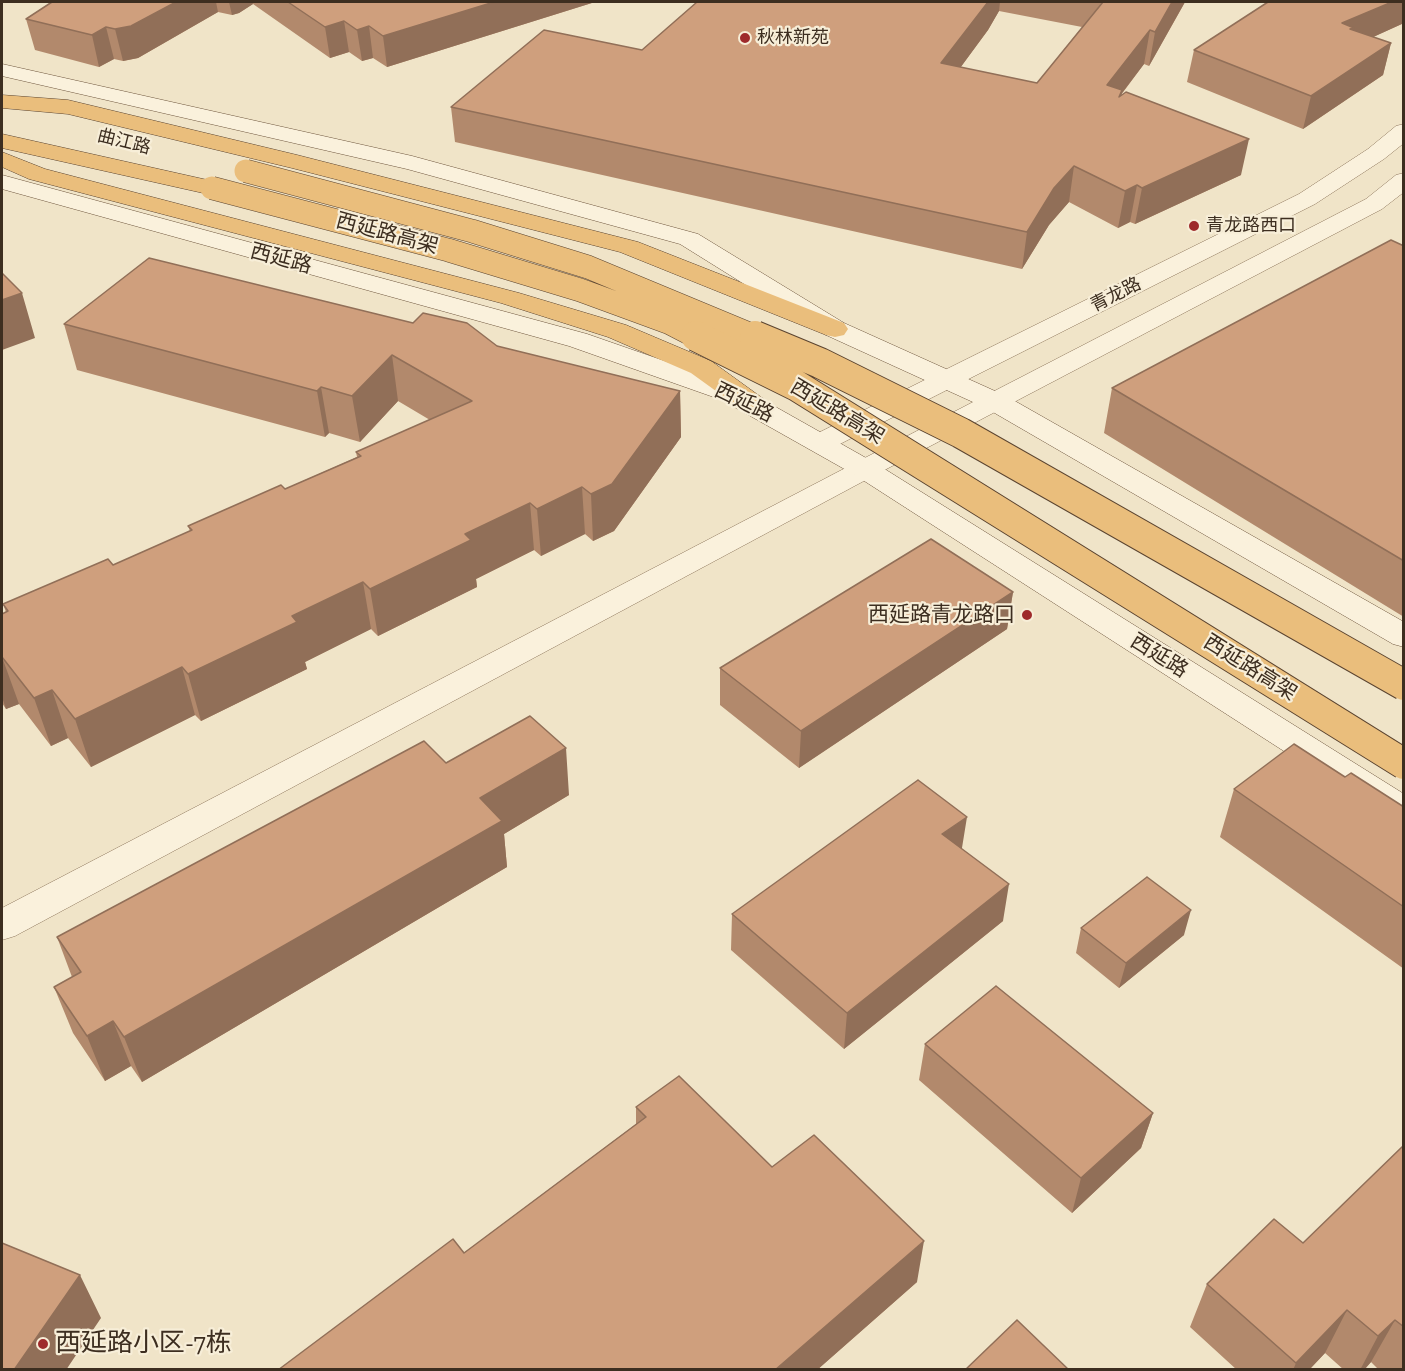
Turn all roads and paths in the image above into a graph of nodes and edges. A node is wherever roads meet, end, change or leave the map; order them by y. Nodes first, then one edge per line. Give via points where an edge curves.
1 (2, 70) edge
2 (2, 102) edge
3 (2, 112) edge
4 (1404, 131) edge
5 (2, 141) edge
6 (2, 159) edge
7 (246, 171) joint
8 (1404, 180) edge
9 (2, 182) edge
10 (212, 188) joint
11 (835, 329) junction
12 (946, 380) junction
13 (996, 402) junction
14 (755, 406) junction
15 (820, 443) junction
16 (866, 469) junction
17 (1404, 636) edge
18 (1404, 685) edge
19 (1404, 764) edge
20 (1404, 811) edge
21 (2, 926) edge

1 - 11 main road via 412,163 689,239
2 - 11 highway via 68,107 628,247
3 - 7 highway, 曲江路
4 - 12 main road, 青龙路 via 1307,200
5 - 10 highway, 曲江路
6 - 14 highway via 48,177 510,298 618,332 701,367
7 - 18 highway, 西延路高架, bridge via 471,231 588,267 820,363 961,433
8 - 13 main road, 青龙路 via 1374,204
9 - 14 main road, 西延路 via 578,340 732,394
10 - 19 highway, 西延路高架, bridge via 448,250 580,290 670,323 797,386
11 - 12 main road
12 - 13 main road
12 - 15 main road, 青龙路
13 - 16 main road, 青龙路
13 - 17 main road
14 - 15 main road, 西延路
15 - 16 main road, 西延路
16 - 20 main road, 西延路
16 - 21 main road, 青龙路

